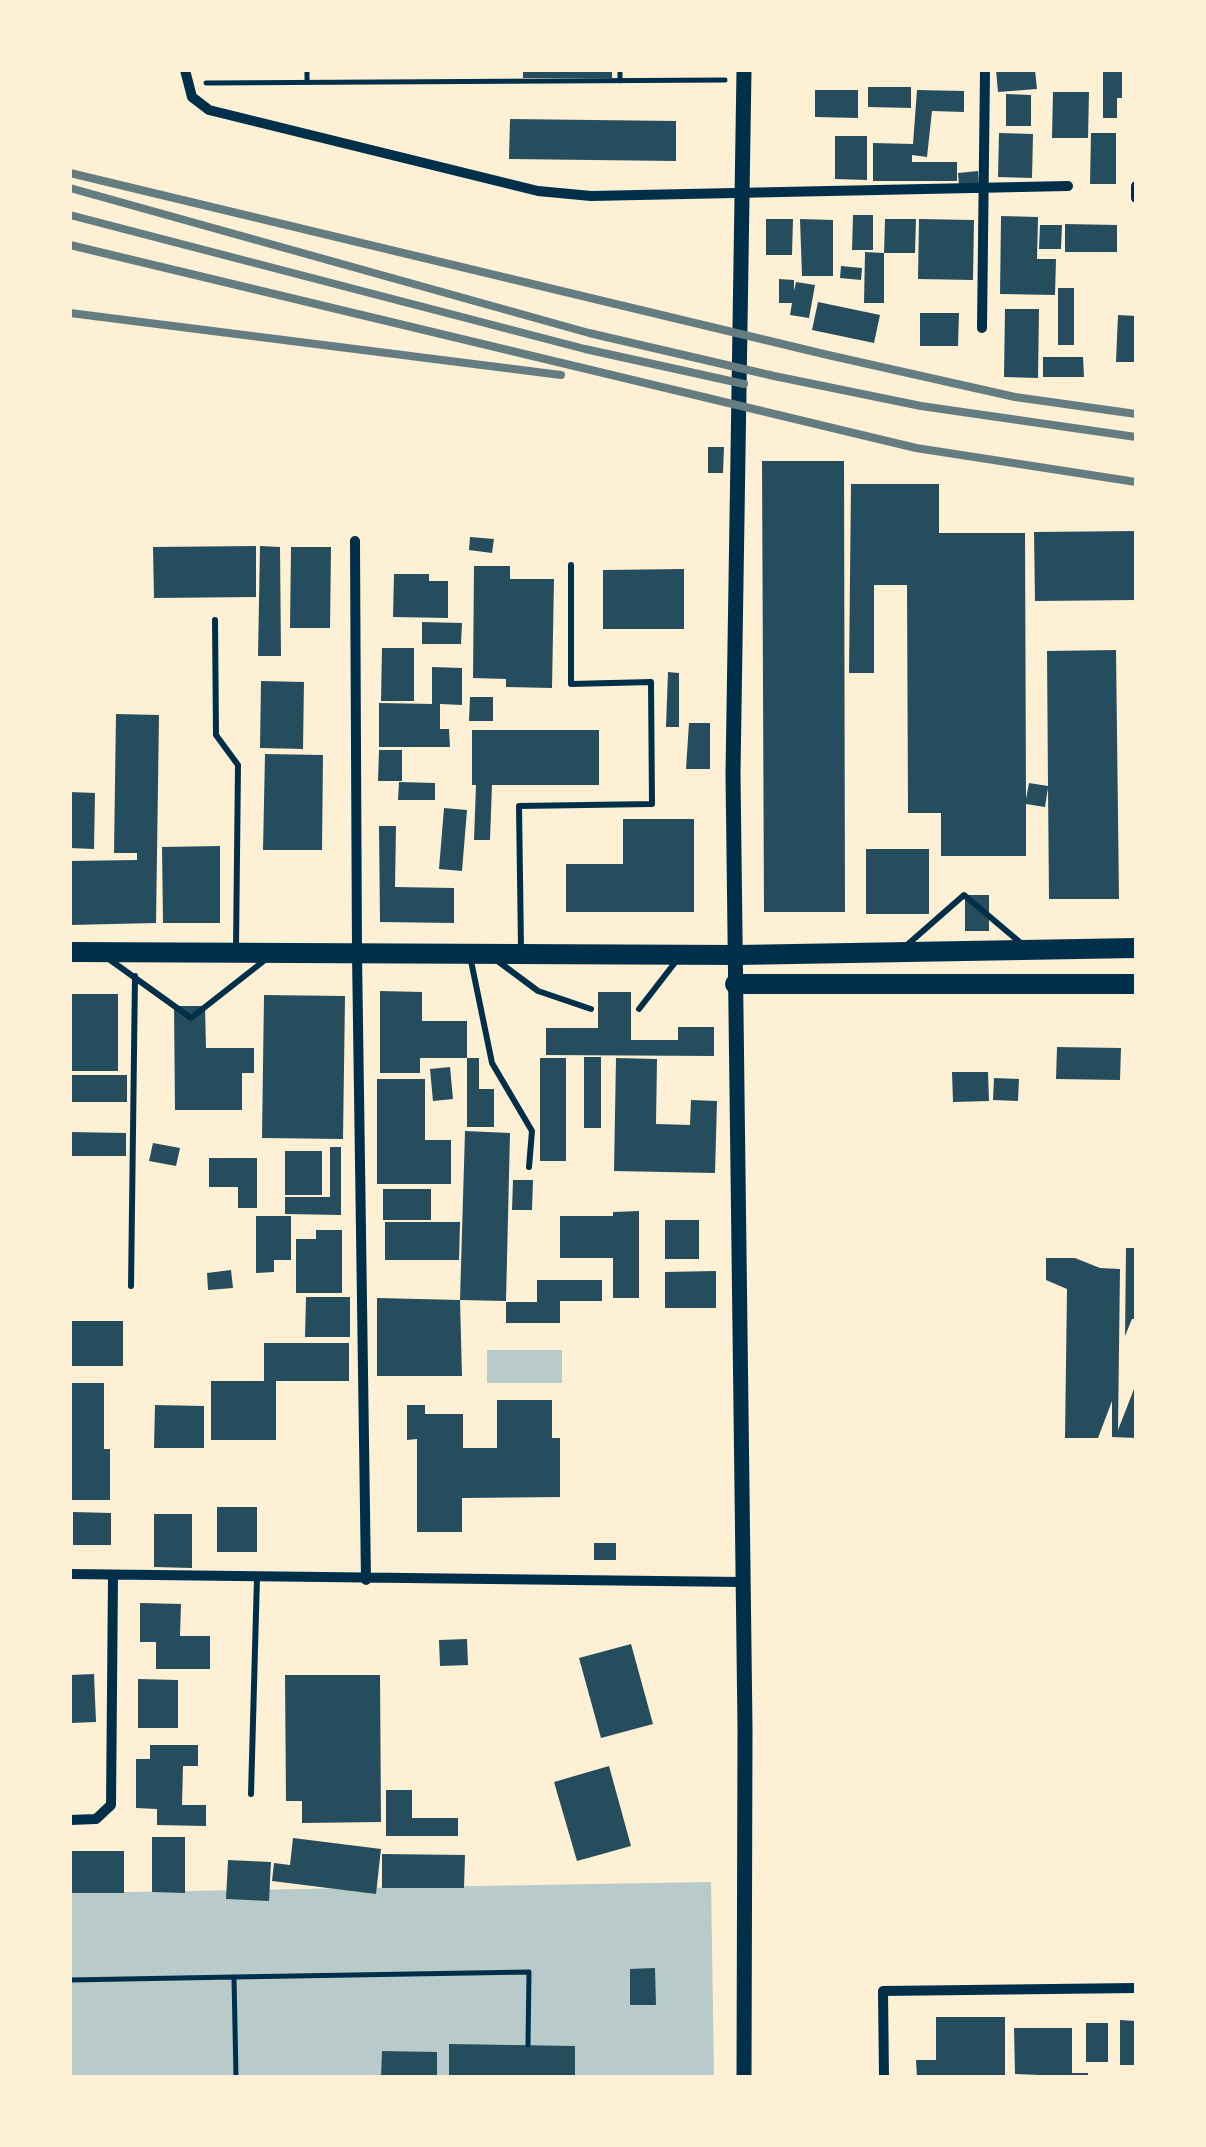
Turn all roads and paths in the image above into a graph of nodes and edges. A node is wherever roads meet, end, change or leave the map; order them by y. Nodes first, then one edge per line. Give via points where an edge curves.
1 (215, 70) edge
2 (307, 70) edge
3 (620, 70) edge
4 (984, 70) edge
5 (744, 75) edge
6 (186, 76) edge
7 (620, 80) junction
8 (307, 82) junction
9 (215, 83) junction
10 (1068, 186) dead end
11 (1136, 186) edge
12 (983, 188) junction
13 (1136, 198) edge
14 (982, 328) dead end
15 (355, 541) dead end
16 (571, 564) dead end
17 (216, 620) dead end
18 (1027, 948) junction
19 (1136, 948) edge
20 (902, 950) junction
21 (70, 952) edge
22 (98, 952) junction
23 (236, 953) junction
24 (274, 954) junction
25 (357, 954) junction
26 (480, 954) junction
27 (521, 954) junction
28 (681, 955) junction
29 (737, 955) junction
30 (135, 976) junction
31 (736, 984) junction
32 (1136, 984) edge
33 (591, 1009) dead end
34 (639, 1009) dead end
35 (530, 1167) dead end
36 (131, 1286) dead end
37 (70, 1574) edge
38 (113, 1575) junction
39 (257, 1578) junction
40 (366, 1580) junction
41 (742, 1582) junction
42 (251, 1794) dead end
43 (70, 1820) edge
44 (234, 1978) junction
45 (70, 1980) edge
46 (1136, 1988) edge
47 (528, 2045) dead end
48 (236, 2077) edge
49 (744, 2077) edge
50 (884, 2077) edge

1 - 9 path
2 - 8 path
3 - 7 path
4 - 12 street
5 - 7 path
5 - 29 main road via 733,774
6 - 9 path
6 - 12 street via 192,97 209,110 538,191 592,196
7 - 8 path
8 - 9 path
10 - 12 street
11 - 13 street
12 - 14 street
15 - 25 street
16 - 27 lane via 571,684 651,682 652,804 519,806
17 - 23 lane via 216,735 238,765
18 - 19 highway
18 - 20 highway
18 - 20 lane via 964,895
20 - 29 highway
21 - 22 highway
22 - 23 highway
22 - 30 lane
23 - 24 highway
24 - 25 highway
24 - 30 lane via 191,1018
25 - 26 highway
25 - 40 street
26 - 27 highway
26 - 33 lane via 538,991
26 - 35 lane via 492,1063 532,1131
27 - 28 highway
28 - 29 highway
28 - 34 lane
29 - 31 main road
30 - 36 lane
31 - 32 highway
31 - 41 main road
37 - 38 street
38 - 39 street
38 - 43 street via 111,1805 96,1819
39 - 40 street
39 - 42 lane
40 - 41 street
41 - 49 main road
44 - 45 path
44 - 47 path via 528,1972
44 - 48 path
46 - 50 street via 884,1990

